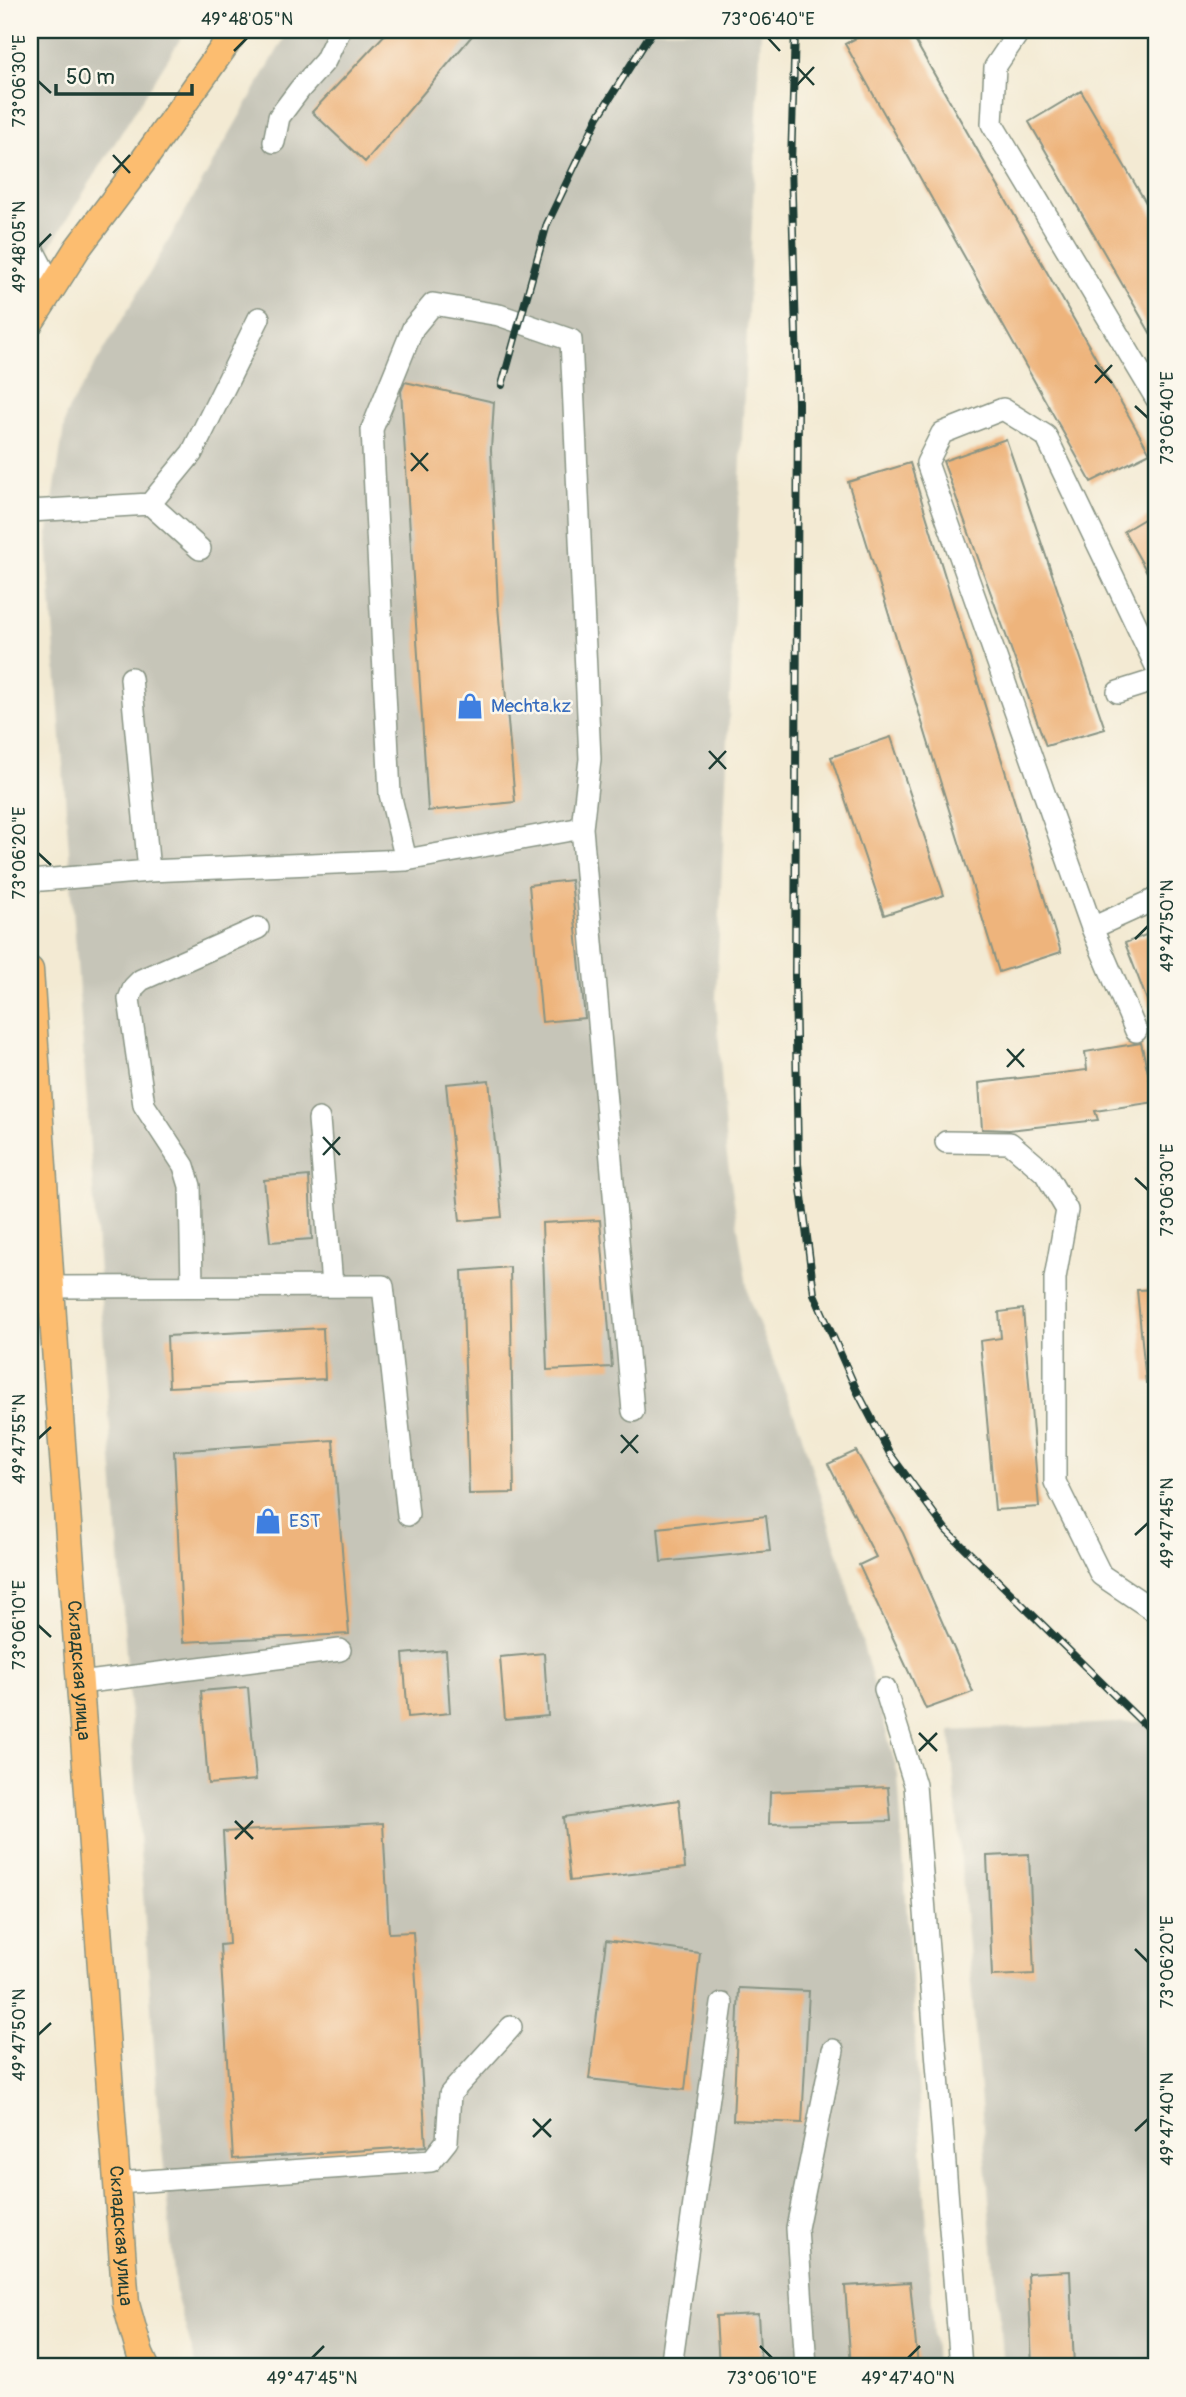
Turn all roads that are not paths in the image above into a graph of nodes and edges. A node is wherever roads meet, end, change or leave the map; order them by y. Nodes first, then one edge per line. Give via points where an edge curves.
1 (236, 30) edge
2 (340, 30) edge
3 (1020, 30) edge
4 (274, 142) dead end
5 (30, 244) edge
6 (52, 286) junction
7 (259, 318) dead end
8 (30, 323) edge
9 (1156, 398) edge
10 (150, 504) junction
11 (30, 510) edge
12 (200, 549) dead end
13 (1156, 666) edge
14 (131, 678) dead end
15 (1156, 680) edge
16 (1118, 692) dead end
17 (582, 828) junction
18 (406, 860) junction
19 (149, 871) junction
20 (30, 881) edge
21 (1156, 900) edge
22 (258, 928) dead end
23 (1092, 928) junction
24 (30, 970) edge
25 (1136, 1031) dead end
26 (319, 1119) dead end
27 (946, 1142) dead end
28 (192, 1286) junction
29 (332, 1286) junction
30 (51, 1287) junction
31 (632, 1411) dead end
32 (408, 1515) dead end
33 (1156, 1612) edge
34 (340, 1650) dead end
35 (80, 1683) junction
36 (885, 1689) dead end
37 (722, 2004) dead end
38 (511, 2027) dead end
39 (833, 2050) dead end
40 (117, 2183) junction
41 (146, 2367) edge
42 (671, 2367) edge
43 (806, 2367) edge
44 (961, 2367) edge

1 - 6 main road
2 - 4 lane via 325,61 279,117
3 - 9 lane via 995,67 992,124
5 - 6 lane
6 - 8 main road
7 - 10 lane via 192,453
10 - 11 lane
10 - 12 lane
13 - 23 lane via 1046,436 1003,409 942,433 927,463
14 - 19 lane
15 - 16 lane
17 - 18 lane
17 - 18 lane via 590,759 571,341 499,315 433,304 413,328 372,429 390,794
17 - 31 lane
18 - 19 lane
19 - 20 lane
21 - 23 lane
22 - 28 lane via 141,980 129,999 144,1105 184,1166 190,1186
23 - 25 lane
24 - 30 main road, Складская улица
26 - 29 lane
27 - 33 lane via 1010,1143 1045,1173 1068,1210 1055,1278 1055,1482 1101,1575
28 - 29 lane
28 - 30 lane
29 - 32 lane via 383,1286
30 - 35 main road, Складская улица
34 - 35 lane
35 - 40 main road, Складская улица
36 - 44 lane via 915,1785
37 - 42 lane
38 - 40 lane via 450,2094 447,2141 430,2161
39 - 43 lane via 797,2228
40 - 41 main road, Складская улица via 126,2304

